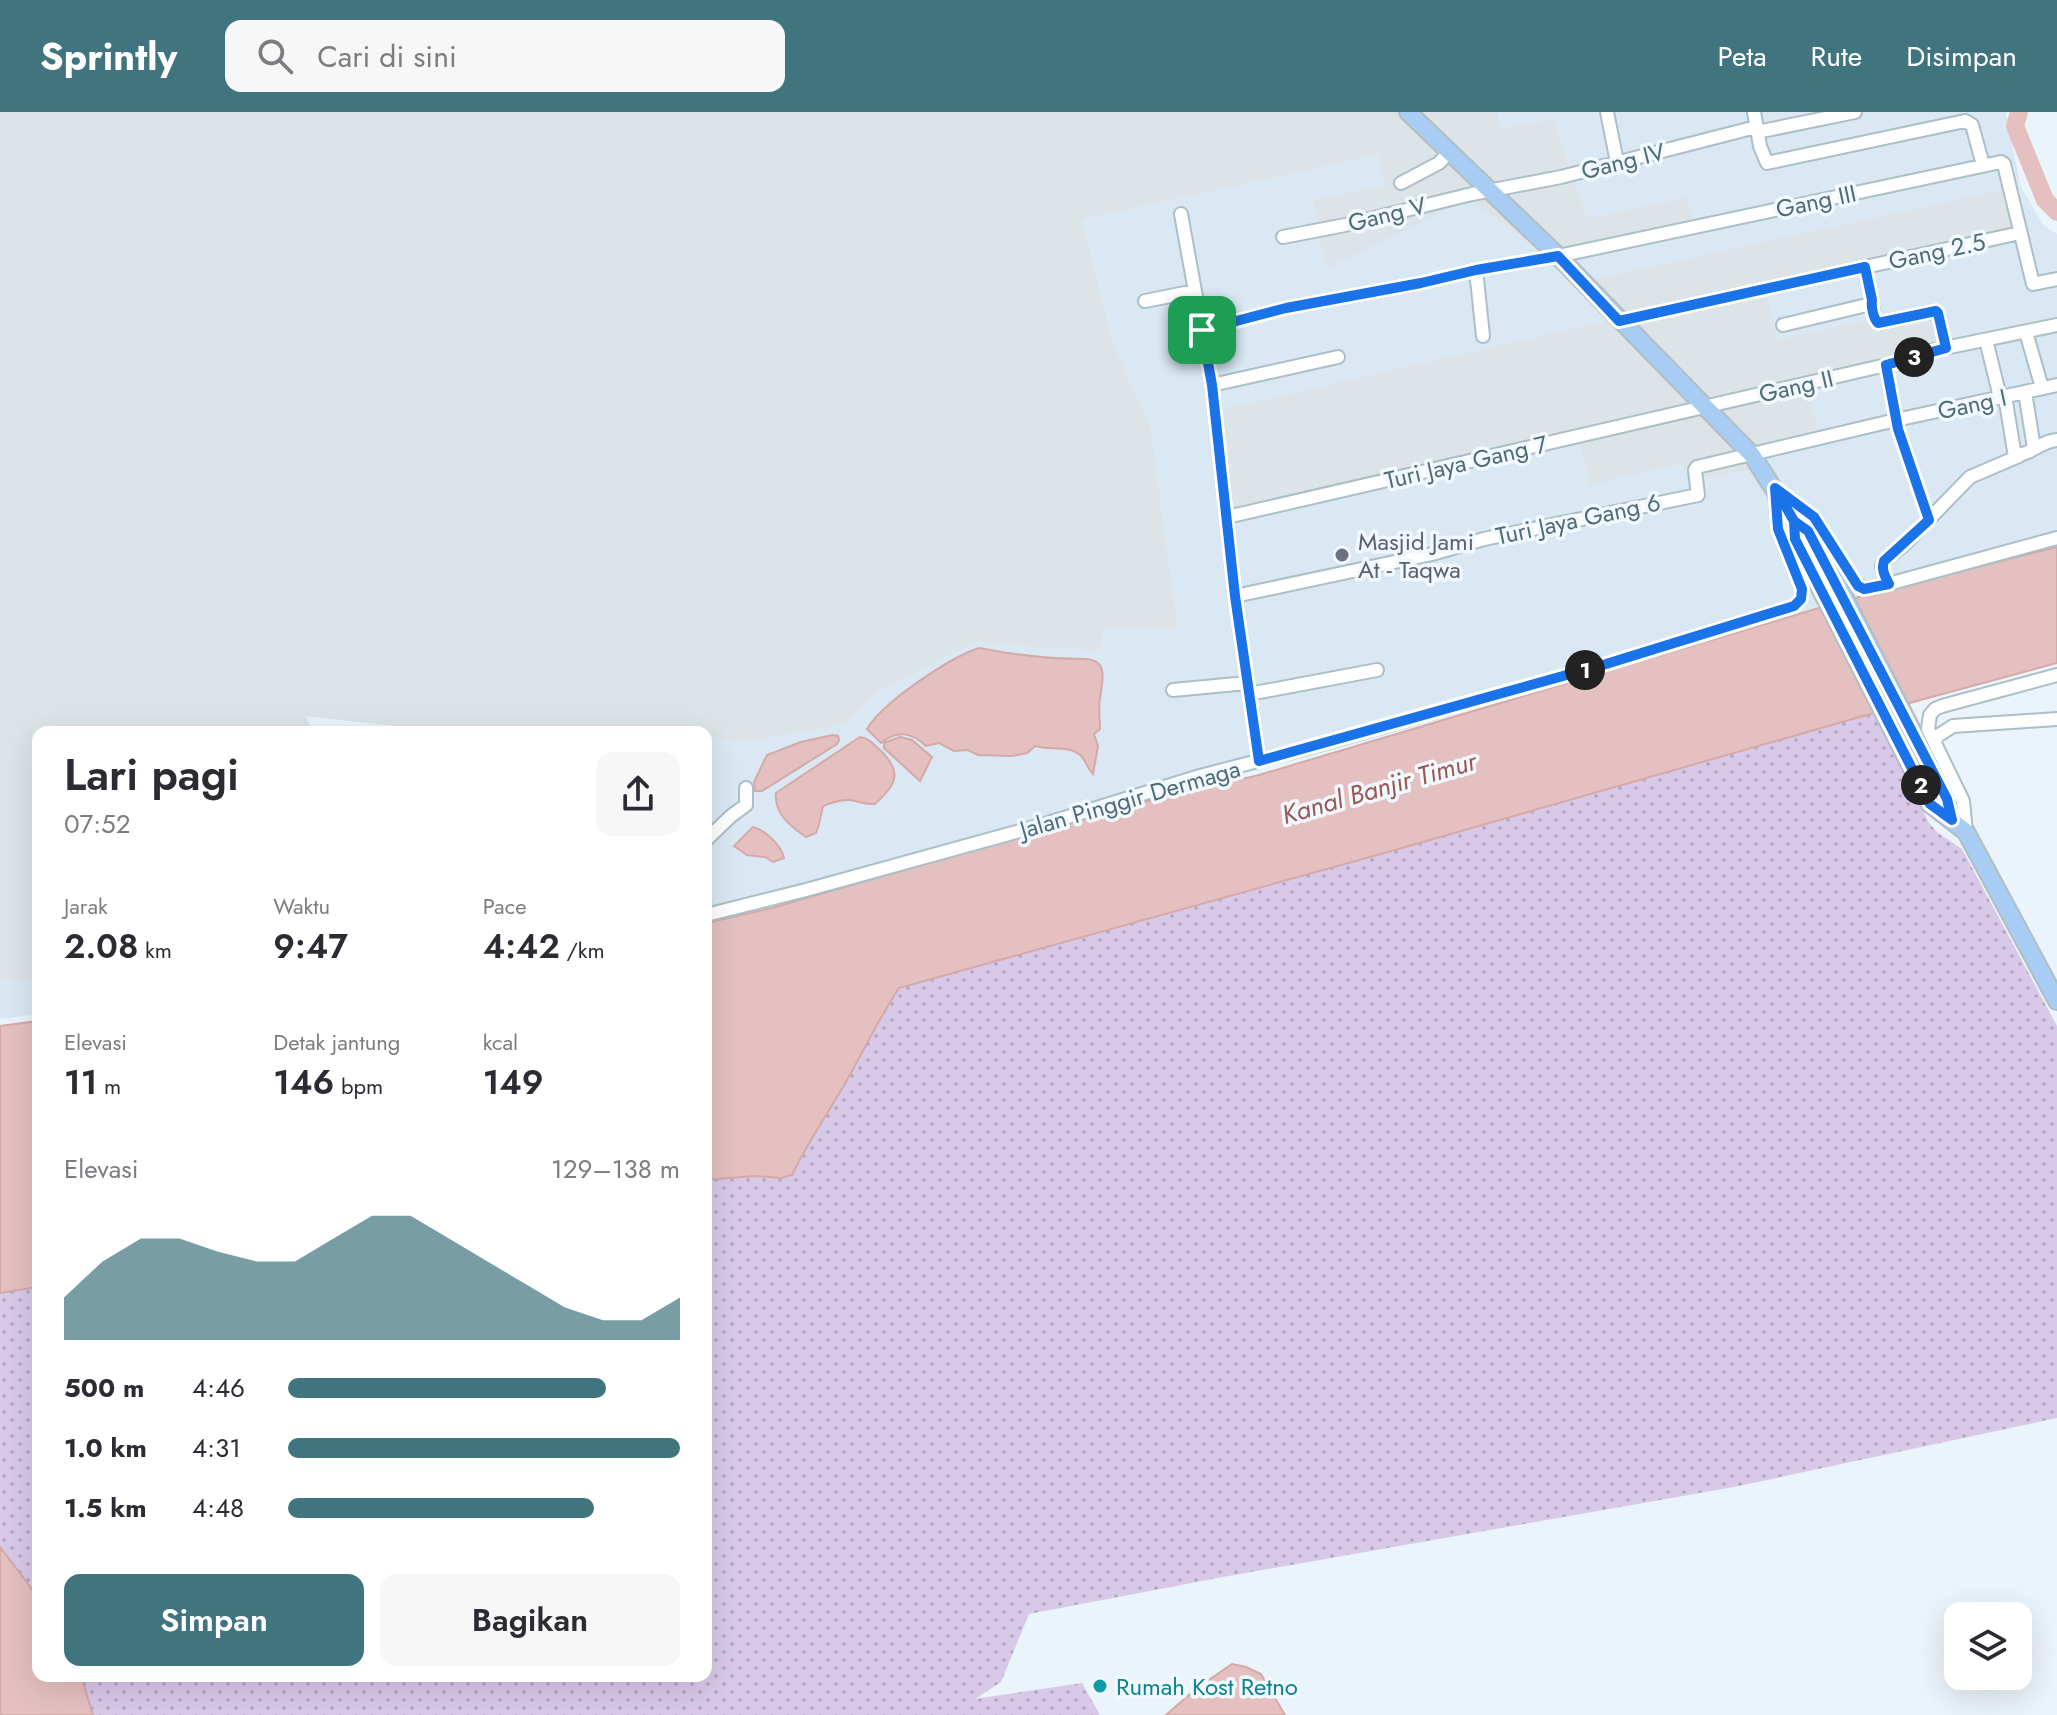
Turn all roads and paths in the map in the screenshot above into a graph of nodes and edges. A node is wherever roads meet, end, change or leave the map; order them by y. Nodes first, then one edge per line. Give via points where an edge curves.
1 (1408, 112) edge
2 (1607, 112) edge
3 (1754, 112) edge
4 (1855, 112) edge
5 (1757, 129) junction
6 (1449, 152) junction
7 (1617, 162) junction
8 (1983, 165) junction
9 (1401, 183) dead end
10 (1490, 190) junction
11 (1181, 214) dead end
12 (2020, 233) junction
13 (1283, 237) dead end
14 (1558, 256) junction
15 (1865, 267) junction
16 (1476, 270) junction
17 (2057, 279) edge
18 (1195, 291) junction
19 (1145, 301) dead end
20 (1871, 304) junction
21 (1619, 321) junction
22 (1783, 325) dead end
23 (2057, 325) edge
24 (1202, 330) junction
25 (2026, 332) junction
26 (1483, 336) dead end
27 (1986, 340) junction
28 (1946, 348) junction
29 (1338, 357) dead end
30 (1886, 365) junction
31 (1212, 385) junction
32 (2057, 385) edge
33 (2042, 388) junction
34 (2025, 392) junction
35 (2002, 397) junction
36 (1706, 407) junction
37 (1896, 420) junction
38 (2057, 440) edge
39 (2034, 448) junction
40 (1752, 455) junction
41 (2019, 456) junction
42 (1775, 488) junction
43 (1227, 517) junction
44 (1929, 520) junction
45 (2057, 538) edge
46 (1889, 584) junction
47 (1831, 590) junction
48 (1235, 596) junction
49 (1377, 670) dead end
50 (2057, 675) edge
51 (1248, 689) junction
52 (1173, 690) dead end
53 (2057, 719) edge
54 (1934, 741) junction
55 (1259, 761) junction
56 (746, 788) dead end
57 (1952, 820) junction
58 (1966, 832) junction
59 (712, 833) edge
60 (712, 913) edge
61 (2057, 1001) edge

1 - 6 main road
2 - 7 street
3 - 5 street
4 - 5 street, Gang IV
5 - 7 street, Gang IV
5 - 8 street via 1769,164 1966,121 1972,125
6 - 9 street
6 - 10 main road
7 - 10 street, Gang IV
8 - 12 street via 2003,162
8 - 14 street, Gang III
10 - 13 street, Gang V
10 - 14 main road
11 - 18 street
12 - 15 street, Gang 2.5
12 - 17 street via 2033,284
14 - 16 street, Gang III
14 - 21 main road
15 - 20 street
15 - 21 street, Gang 2.5
16 - 24 street, Gang III
16 - 26 street
18 - 19 street
18 - 24 street
20 - 22 street
20 - 28 street via 1878,323 1936,311
21 - 36 main road
23 - 25 street, Gang II
24 - 31 street
25 - 27 street, Gang II
25 - 33 street, Gang I
27 - 28 street, Gang II
27 - 35 street
28 - 30 street, Gang II
29 - 31 street
30 - 36 street, Gang II
30 - 37 street
31 - 43 street
32 - 33 street
33 - 34 street, Gang I
34 - 35 street, Gang I
34 - 39 street
35 - 37 street, Gang I
35 - 41 street
36 - 40 main road
36 - 43 street, Turi Jaya Gang 7
37 - 40 street, Gang I
37 - 44 street
38 - 39 street
39 - 41 street
40 - 42 main road
40 - 48 street, Turi Jaya Gang 6 via 1696,468 1698,495
41 - 44 street via 1970,477
42 - 46 street via 1814,517 1858,586
42 - 47 main road via 1794,521 1795,539
42 - 55 street, Jalan Pinggir Dermaga via 1778,529 1802,589 1794,606
43 - 48 street
44 - 46 street via 1884,561
45 - 46 street
47 - 57 main road via 1900,707 1947,799
47 - 57 main road via 1882,711 1930,804
48 - 51 street
49 - 51 street
50 - 54 street via 1935,709 1928,721
51 - 52 street
51 - 55 street
53 - 54 street via 1953,726
54 - 58 street via 1963,801
55 - 60 street, Jalan Pinggir Dermaga
56 - 59 street via 746,805
57 - 58 main road
58 - 61 main road

